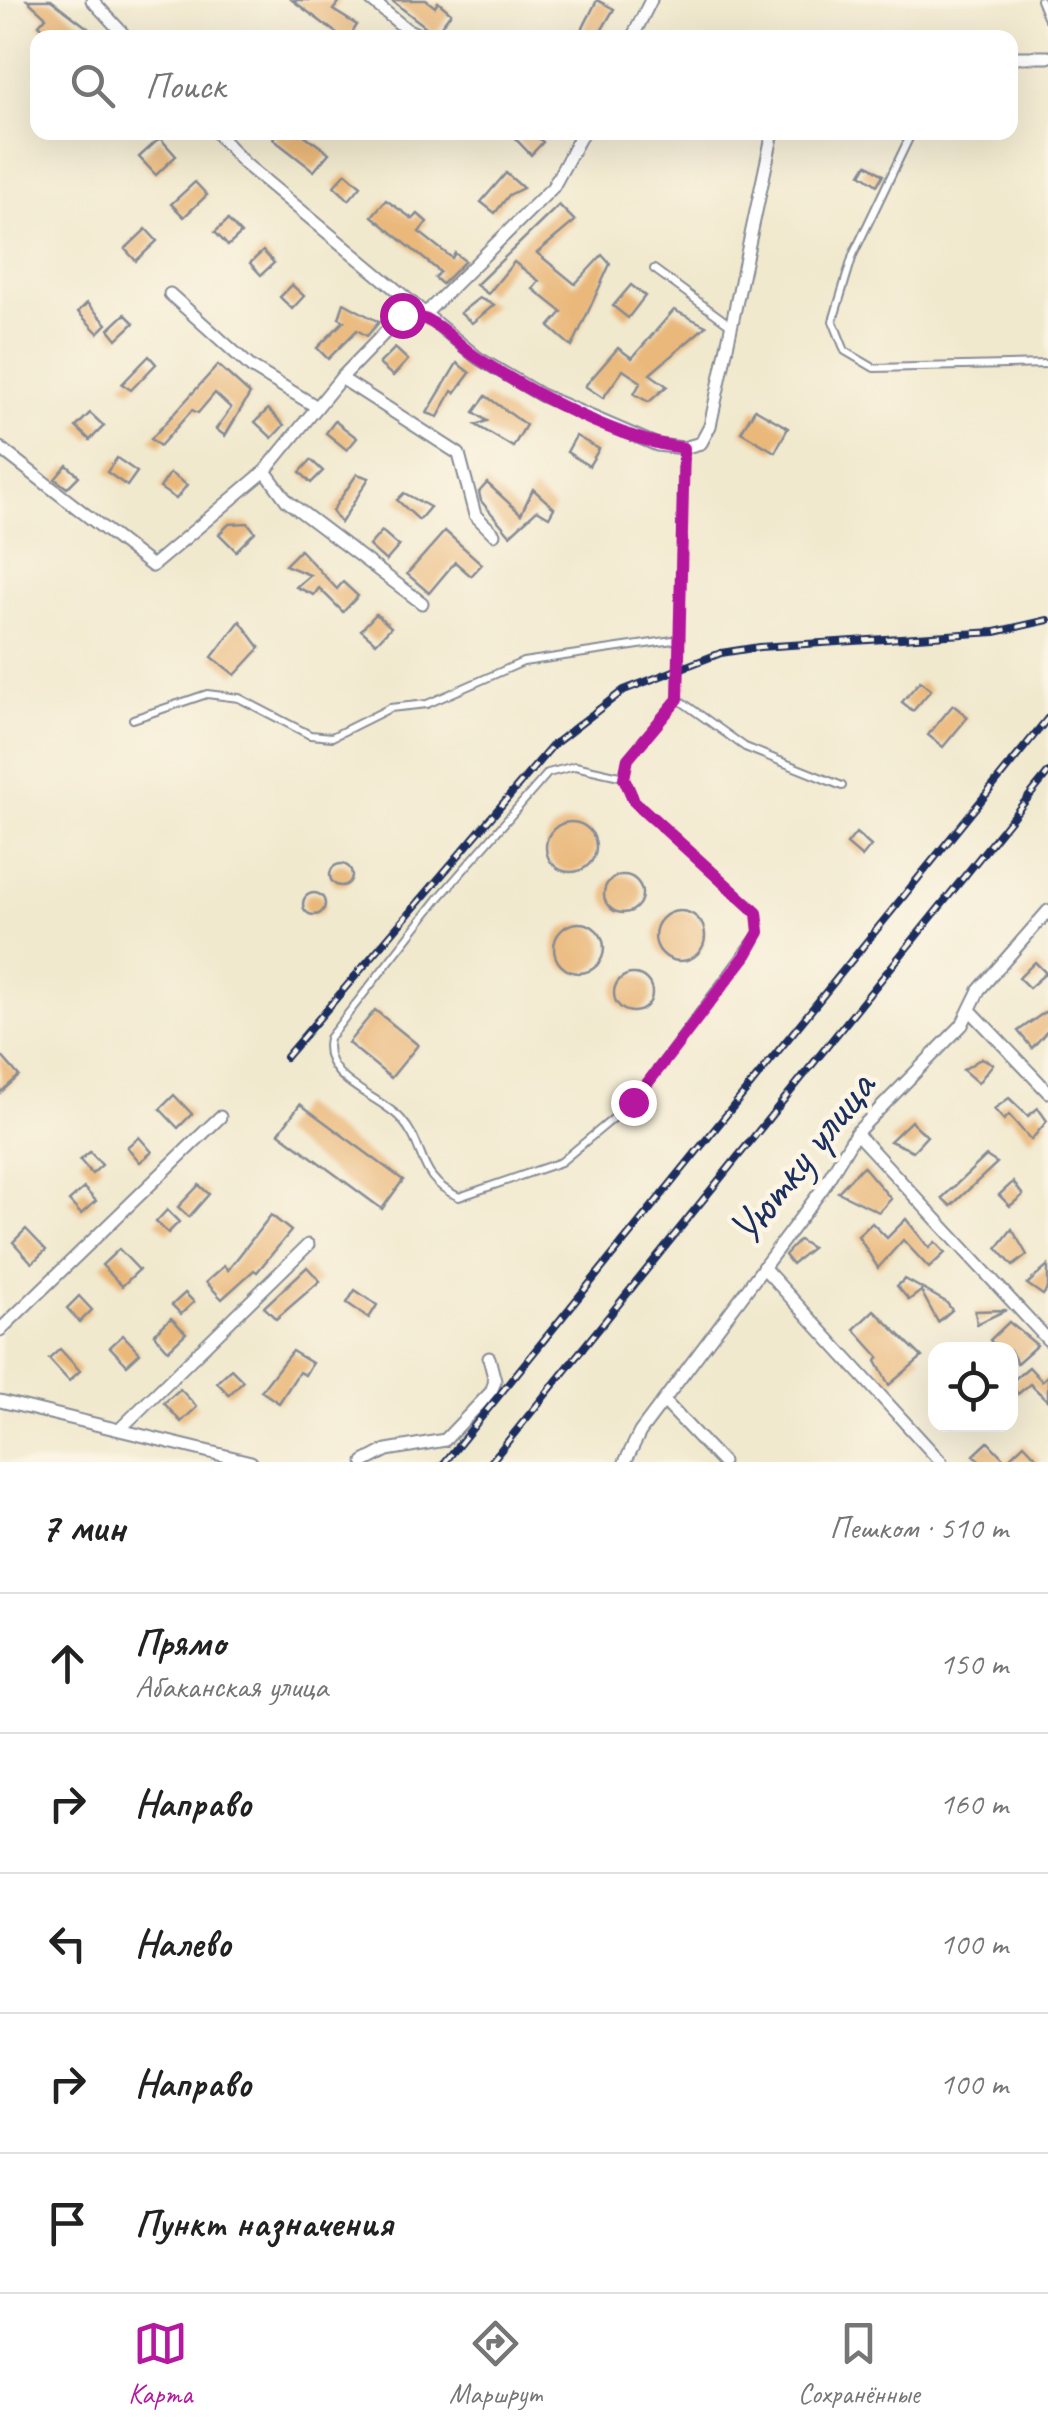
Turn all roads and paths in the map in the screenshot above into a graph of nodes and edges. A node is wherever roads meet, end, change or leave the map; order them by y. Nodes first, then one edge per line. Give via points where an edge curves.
1 (92, 0) edge
2 (371, 0) edge
3 (651, 0) edge
4 (1040, 0) edge
5 (1048, 19) edge
6 (120, 30) edge
7 (408, 30) edge
8 (636, 30) edge
9 (1048, 56) edge
10 (1018, 57) edge
11 (223, 140) edge
12 (579, 140) edge
13 (772, 140) edge
14 (908, 140) edge
15 (654, 268) dead end
16 (170, 294) dead end
17 (424, 315) junction
18 (729, 324) junction
19 (1048, 364) edge
20 (341, 378) junction
21 (317, 407) junction
22 (0, 448) edge
23 (684, 448) junction
24 (265, 471) junction
25 (494, 534) dead end
26 (422, 603) dead end
27 (680, 639) junction
28 (678, 699) junction
29 (133, 719) dead end
30 (624, 778) junction
31 (842, 786) dead end
32 (1048, 911) edge
33 (970, 1010) junction
34 (1048, 1092) edge
35 (220, 1117) dead end
36 (856, 1133) junction
37 (308, 1246) dead end
38 (763, 1267) junction
39 (0, 1330) edge
40 (1048, 1340) edge
41 (489, 1358) dead end
42 (0, 1400) edge
43 (664, 1401) junction
44 (122, 1427) junction
45 (251, 1462) edge
46 (364, 1462) edge
47 (625, 1462) edge
48 (722, 1462) edge
49 (941, 1462) edge

1 - 6 street
2 - 7 street
3 - 8 street
4 - 5 lane
9 - 10 street
11 - 17 street
12 - 17 street via 553,187
13 - 18 street
14 - 19 lane via 853,255 833,321 845,350 874,368
15 - 18 lane
16 - 21 street via 251,366
17 - 20 street via 402,315
17 - 23 street via 478,358 541,395 657,445
18 - 23 street via 710,426 701,443
20 - 21 street
20 - 25 street via 459,454 475,515
21 - 24 street
22 - 24 street via 152,566
23 - 27 lane
24 - 26 street via 287,501
27 - 28 lane
27 - 29 lane via 523,662 427,704 390,708 332,737 310,735 239,698 207,694
28 - 30 lane via 628,759
28 - 31 lane via 746,746
30 - 30 lane via 634,801 757,913 759,932 633,1102 560,1162 459,1197 436,1186 402,1120 337,1072 326,1052 329,1038 548,773 575,766
32 - 33 street, Уютку улица via 979,990
33 - 34 street
33 - 36 street, Уютку улица
35 - 39 street
36 - 38 street, Уютку улица
36 - 40 street
37 - 44 street
38 - 43 street, Уютку улица
38 - 49 street
41 - 46 street via 496,1381 491,1392 445,1440 387,1450
42 - 44 street
43 - 47 street, Уютку улица
43 - 48 street
44 - 45 street

